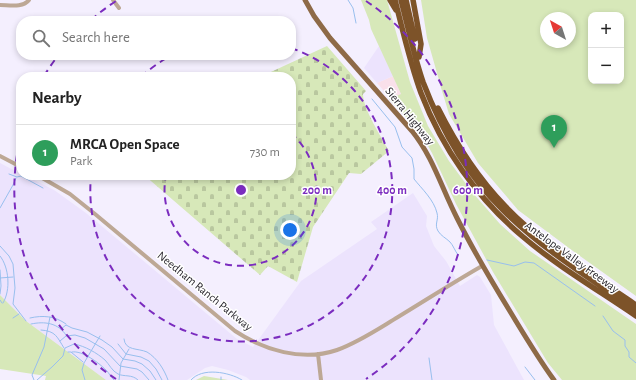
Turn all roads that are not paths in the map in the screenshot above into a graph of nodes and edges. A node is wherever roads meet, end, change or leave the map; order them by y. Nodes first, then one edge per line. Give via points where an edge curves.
1 (29, 0) edge
2 (113, 0) edge
3 (305, 0) edge
4 (390, 0) edge
5 (395, 0) edge
6 (400, 0) edge
7 (406, 0) edge
8 (413, 0) edge
9 (0, 5) edge
10 (118, 8) dead end
11 (398, 14) junction
12 (419, 57) junction
13 (0, 156) edge
14 (16, 164) edge
15 (46, 180) edge
16 (482, 266) junction
17 (597, 289) junction
18 (636, 305) edge
19 (636, 310) edge
20 (636, 316) edge
21 (318, 354) junction
22 (321, 380) edge
23 (554, 380) edge

1 - 9 street via 18,5
2 - 10 street
3 - 16 main road, Sierra Highway via 330,38 422,144
4 - 11 highway
5 - 11 highway, Antelope Valley Freeway
6 - 17 highway via 415,64 426,97 459,160 481,190 513,224
6 - 19 highway via 432,104 451,142 471,173 502,209 532,237
7 - 12 highway, Antelope Valley Freeway
8 - 12 highway via 421,44
11 - 17 highway, Antelope Valley Freeway via 425,103 444,142 466,175 490,205 522,236
12 - 18 highway, Antelope Valley Freeway via 446,123 490,190 512,214 536,234
13 - 14 street
15 - 21 street, Needham Ranch Parkway via 70,194 243,336 283,352
16 - 21 street, Needham Ranch Parkway via 358,340
16 - 23 main road, Sierra Highway
17 - 20 highway, Antelope Valley Freeway
21 - 22 street

